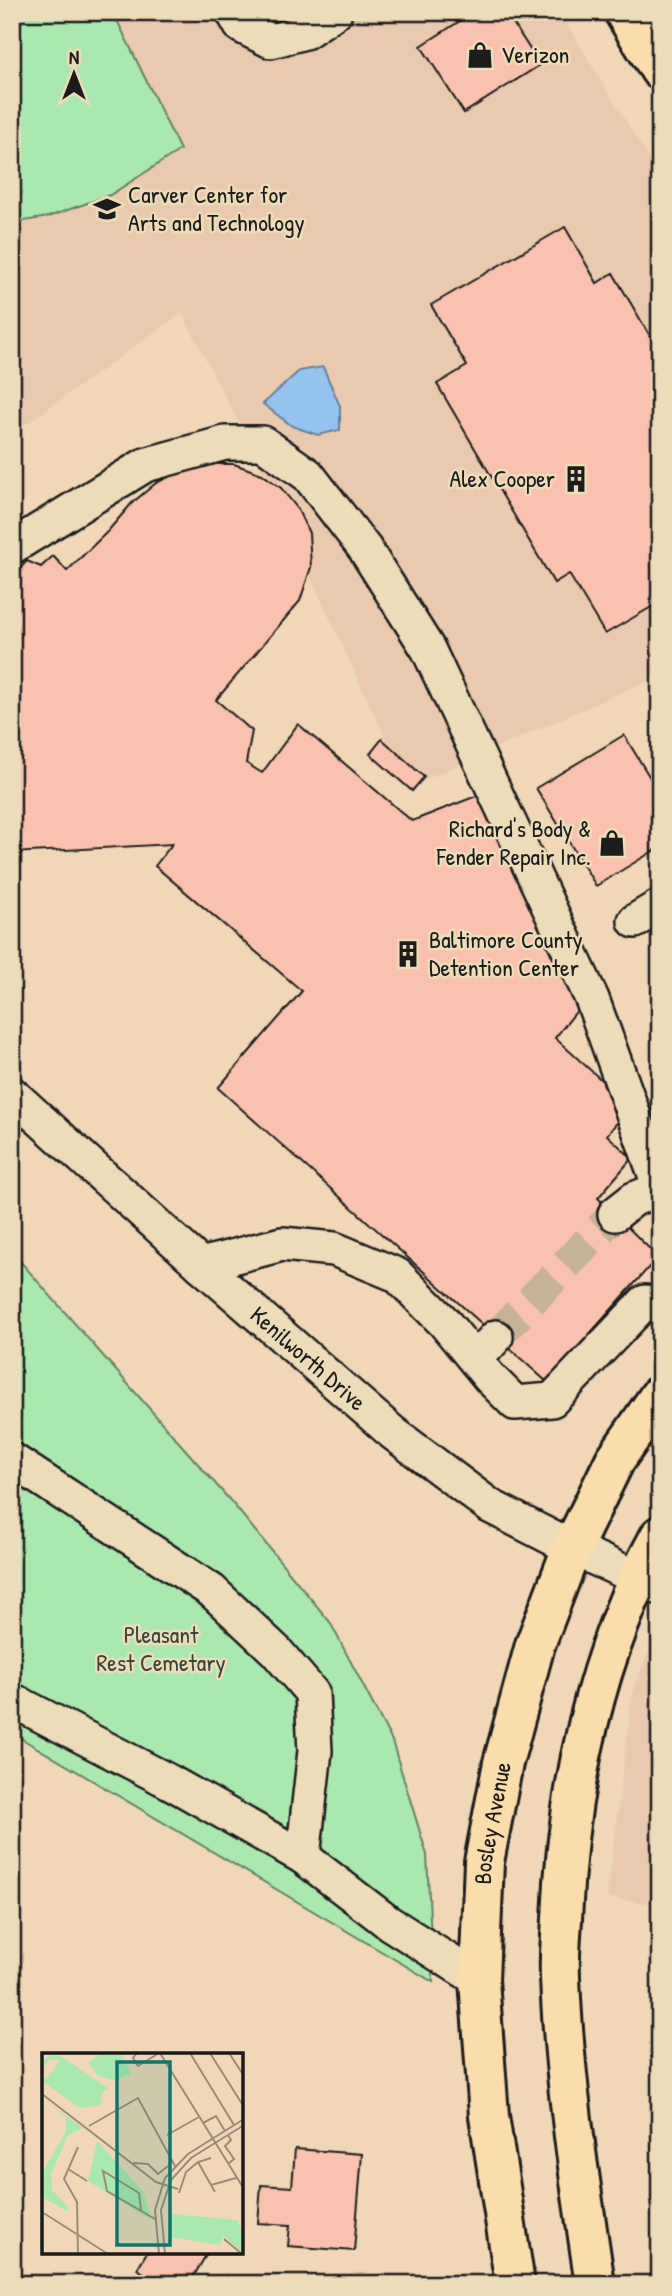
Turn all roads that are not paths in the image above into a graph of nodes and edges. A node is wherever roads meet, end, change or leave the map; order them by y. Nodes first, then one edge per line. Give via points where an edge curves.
1 (233, 12) edge
2 (335, 12) edge
3 (624, 12) edge
4 (660, 70) edge
5 (12, 547) edge
6 (12, 1094) edge
7 (660, 1188) edge
8 (615, 1214) tunnel mouth
9 (201, 1265) junction
10 (645, 1302) dead end
11 (660, 1395) edge
12 (12, 1460) edge
13 (660, 1536) edge
14 (572, 1548) junction
15 (648, 1583) edge
16 (12, 1700) edge
17 (303, 1857) junction
18 (479, 1980) junction
19 (515, 2284) edge
20 (595, 2284) edge

1 - 2 street via 241,26 271,41 305,32
3 - 4 main road
5 - 7 street via 145,465 225,443 263,443 308,475 365,549 428,649 592,999
6 - 9 street, Kenilworth Drive
7 - 8 street
9 - 10 street via 282,1244 334,1249 397,1275 444,1322 486,1348 515,1403 552,1400
9 - 14 street, Kenilworth Drive via 404,1441 490,1506
11 - 14 main road, Bosley Avenue via 615,1460
12 - 17 street via 212,1591 313,1693 315,1751
13 - 15 main road
14 - 15 street, Kenilworth Drive
14 - 18 main road, Bosley Avenue via 535,1645 503,1763 484,1862
15 - 20 main road via 604,1664 576,1778 564,1865 559,1975 570,2105
16 - 17 street
17 - 18 street via 389,1923
18 - 19 main road, Bosley Avenue via 489,2116

